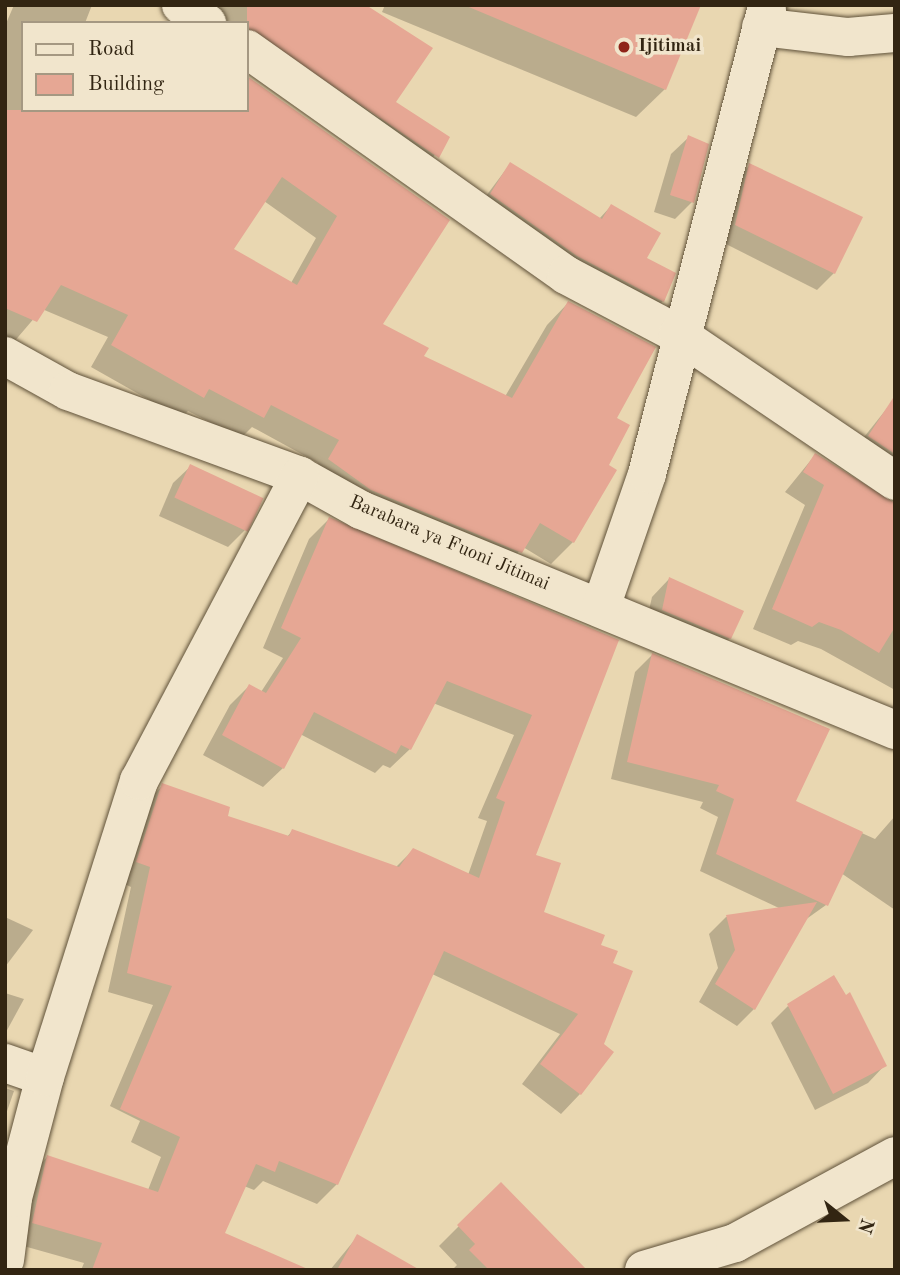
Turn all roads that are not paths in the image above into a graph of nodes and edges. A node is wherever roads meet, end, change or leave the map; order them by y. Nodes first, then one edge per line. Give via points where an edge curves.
1 (181, 5) edge
2 (764, 16) edge
3 (205, 21) edge
4 (895, 33) edge
5 (248, 50) edge
6 (678, 334) junction
7 (5, 356) edge
8 (300, 476) junction
9 (895, 481) edge
10 (601, 607) junction
11 (895, 730) edge
12 (5, 1062) edge
13 (45, 1077) junction
14 (895, 1156) edge
15 (9, 1197) edge
16 (5, 1260) edge
17 (644, 1270) edge

1 - 3 street
2 - 4 street via 848,37
2 - 6 street
5 - 6 street via 566,275
6 - 9 street
6 - 10 street via 647,474
7 - 8 street, Barabara ya Fuoni Jitimai via 68,391
8 - 10 street, Barabara ya Fuoni Jitimai via 360,510
8 - 13 street via 139,782
10 - 11 street, Barabara ya Fuoni Jitimai
12 - 13 street
13 - 15 street
14 - 17 street via 735,1243
15 - 16 street

